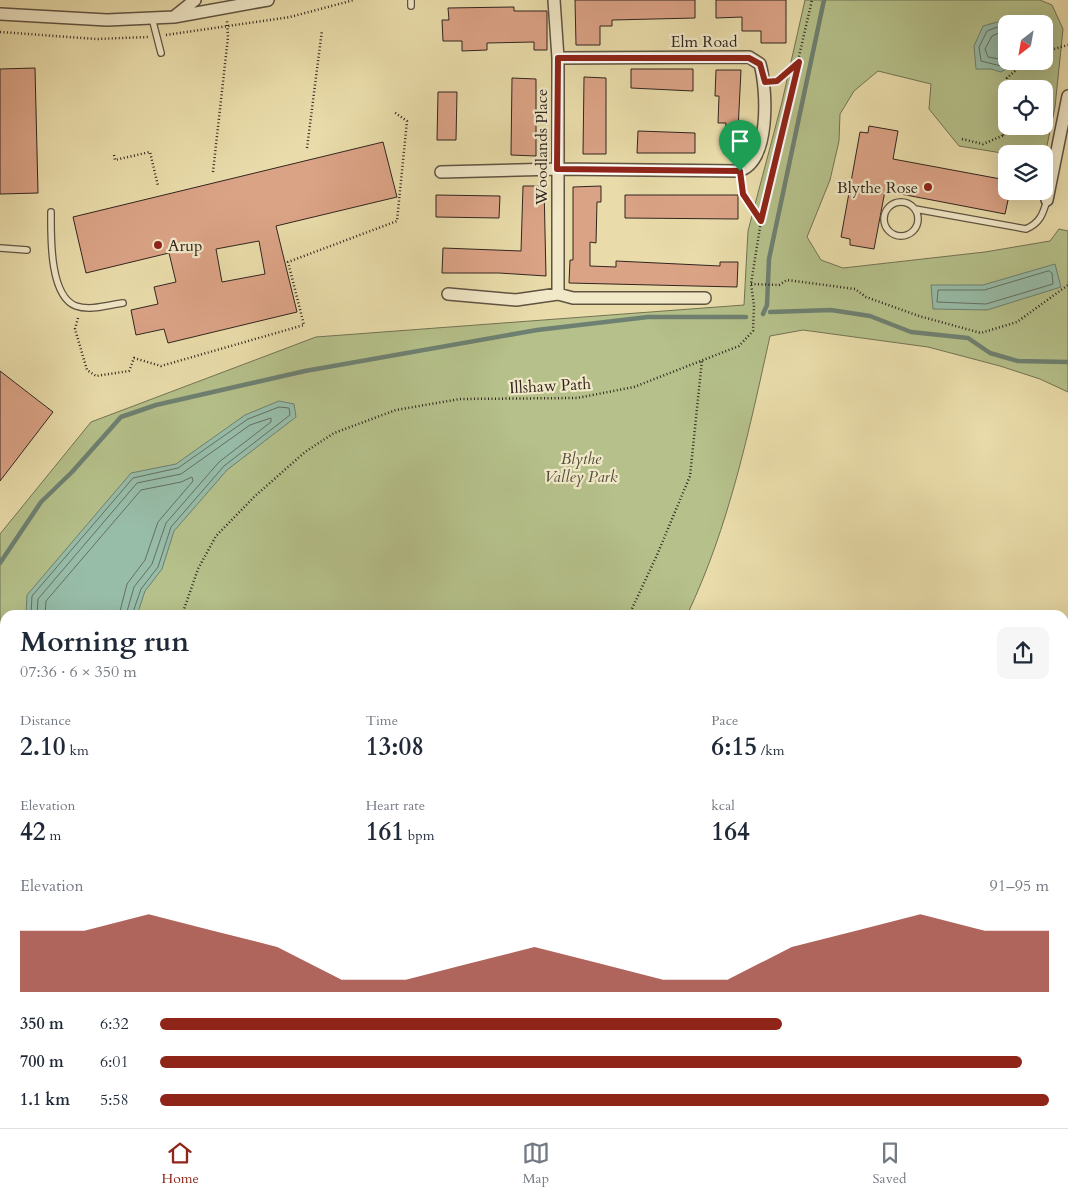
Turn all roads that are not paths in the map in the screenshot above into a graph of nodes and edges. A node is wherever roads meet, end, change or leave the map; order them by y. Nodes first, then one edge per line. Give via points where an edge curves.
1 (195, 0) edge
2 (268, 0) edge
3 (554, 0) edge
4 (0, 14) edge
5 (174, 17) junction
6 (152, 18) junction
7 (161, 53) dead end
8 (558, 58) junction
9 (1068, 96) edge
10 (557, 169) junction
11 (1053, 170) edge
12 (441, 172) dead end
13 (1047, 200) edge
14 (915, 209) junction
15 (51, 212) dead end
16 (0, 248) edge
17 (27, 250) dead end
18 (448, 294) dead end
19 (558, 294) junction
20 (706, 298) dead end
21 (123, 303) dead end

1 - 5 street
2 - 5 street
3 - 8 street, Woodlands Place
4 - 6 street via 107,20
5 - 6 street
6 - 7 lane
8 - 10 street, Woodlands Place
8 - 10 street, Elm Road via 749,58 760,64 766,100 758,153 751,164 740,171
9 - 11 street
10 - 12 street
10 - 19 street, Woodlands Place
13 - 14 lane via 1036,225 1026,229
14 - 14 lane via 917,226 909,234 898,236 888,230 884,214 891,205 906,203
15 - 21 lane via 50,242 59,290 75,306 92,308
16 - 17 lane
18 - 19 street via 516,300
19 - 20 street via 573,298

